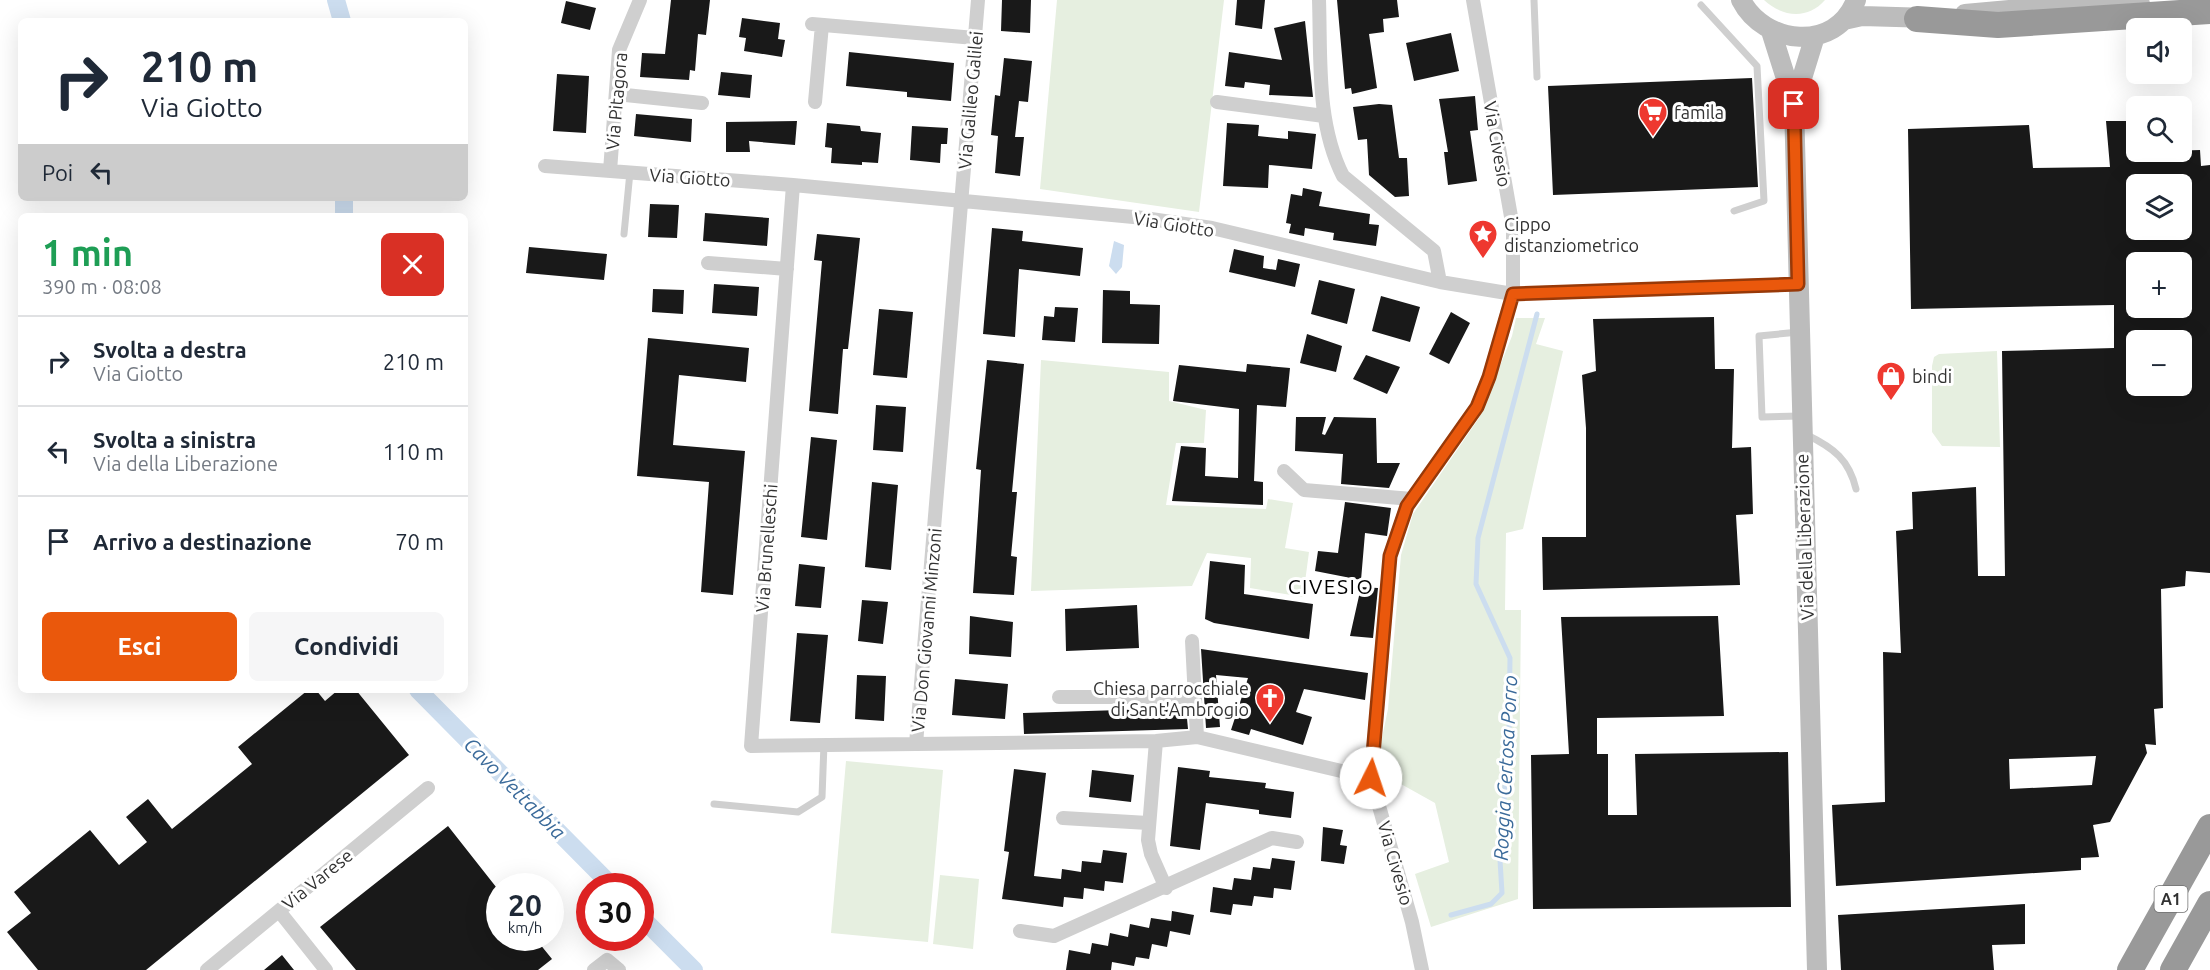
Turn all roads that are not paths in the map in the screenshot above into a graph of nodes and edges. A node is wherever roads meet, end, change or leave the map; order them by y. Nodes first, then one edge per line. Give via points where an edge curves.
1 (640, 0) edge
2 (978, 0) edge
3 (1319, 0) edge
4 (1473, 0) edge
5 (1534, 0) edge
6 (1741, 0) edge
7 (1856, 0) edge
8 (2210, 1) edge
9 (1701, 5) dead end
10 (2210, 11) edge
11 (1917, 19) junction
12 (1844, 20) junction
13 (1771, 31) junction
14 (1815, 36) junction
15 (975, 38) junction
16 (1537, 77) dead end
17 (616, 94) junction
18 (815, 102) dead end
19 (1217, 102) dead end
20 (702, 103) dead end
21 (1794, 104) junction
22 (1324, 116) junction
23 (545, 166) dead end
24 (610, 171) junction
25 (630, 172) junction
26 (794, 185) junction
27 (961, 200) junction
28 (1734, 211) dead end
29 (624, 234) dead end
30 (708, 263) dead end
31 (787, 269) junction
32 (1440, 282) junction
33 (1798, 284) junction
34 (1513, 294) junction
35 (1799, 332) junction
36 (1801, 425) junction
37 (1284, 471) dead end
38 (1856, 489) dead end
39 (1412, 499) junction
40 (1192, 641) dead end
41 (1059, 697) dead end
42 (1194, 698) junction
43 (1197, 737) junction
44 (1156, 741) junction
45 (824, 743) junction
46 (916, 744) junction
47 (1371, 778) junction
48 (428, 789) dead end
49 (714, 804) dead end
50 (1063, 818) dead end
51 (1148, 823) junction
52 (2210, 826) edge
53 (1297, 842) dead end
54 (1166, 888) junction
55 (2210, 904) edge
56 (279, 911) junction
57 (1020, 931) dead end
58 (207, 970) edge
59 (326, 970) edge
60 (594, 970) edge
61 (619, 970) edge
62 (1422, 970) edge
63 (1816, 970) edge
64 (2130, 970) edge
65 (2173, 970) edge

1 - 17 street, Via Pitagora via 619,50
2 - 15 street, Via Galileo Galilei
3 - 22 street
4 - 34 street, Via Civesio via 1513,228
5 - 16 lane
6 - 13 street via 1758,23
7 - 12 street
8 - 11 street via 2042,7
9 - 28 lane via 1757,66 1764,201
10 - 11 highway via 1998,25
11 - 12 street via 1862,16
12 - 14 street
13 - 14 street via 1784,36
13 - 21 street, Via della Liberazione
14 - 21 street, Via della Liberazione
15 - 18 street via 817,25
15 - 27 street, Via Galileo Galilei
17 - 20 street
17 - 24 street, Via Pitagora
19 - 22 street
21 - 33 street, Via della Liberazione
22 - 32 street via 1343,176 1434,251
23 - 24 street, Via Giotto
24 - 25 street, Via Giotto
25 - 26 street, Via Giotto
25 - 29 lane
26 - 27 street, Via Giotto
26 - 31 street, Via Brunelleschi
27 - 32 street, Via Giotto via 1212,228
27 - 46 street, Via Don Giovanni Minzoni
30 - 31 street
31 - 45 street, Via Brunelleschi via 751,746
32 - 34 street, Via Giotto
33 - 34 street, Via Giotto
33 - 35 street, Via della Liberazione
34 - 39 street, Via Civesio via 1477,407
35 - 36 street, Via della Liberazione
35 - 36 lane via 1759,336 1762,417
36 - 38 lane via 1837,453 1851,470
36 - 63 street, Via della Liberazione
37 - 39 street via 1304,490
39 - 47 street, Via Civesio via 1390,556
40 - 42 street
41 - 42 street
42 - 43 street
43 - 44 street, Via Don Giovanni Minzoni
43 - 47 street, Via Don Giovanni Minzoni
44 - 46 street, Via Don Giovanni Minzoni
44 - 51 street
45 - 46 street, Via Brunelleschi
45 - 49 lane via 822,797 798,812
47 - 62 street, Via Civesio
48 - 56 street, Via Varese
50 - 51 street
51 - 54 street via 1150,854
52 - 64 highway, A1
53 - 54 street via 1272,838
54 - 57 street via 1054,936
55 - 65 highway, A1
56 - 58 street, Via Varese
56 - 59 street
60 - 61 street via 607,960

